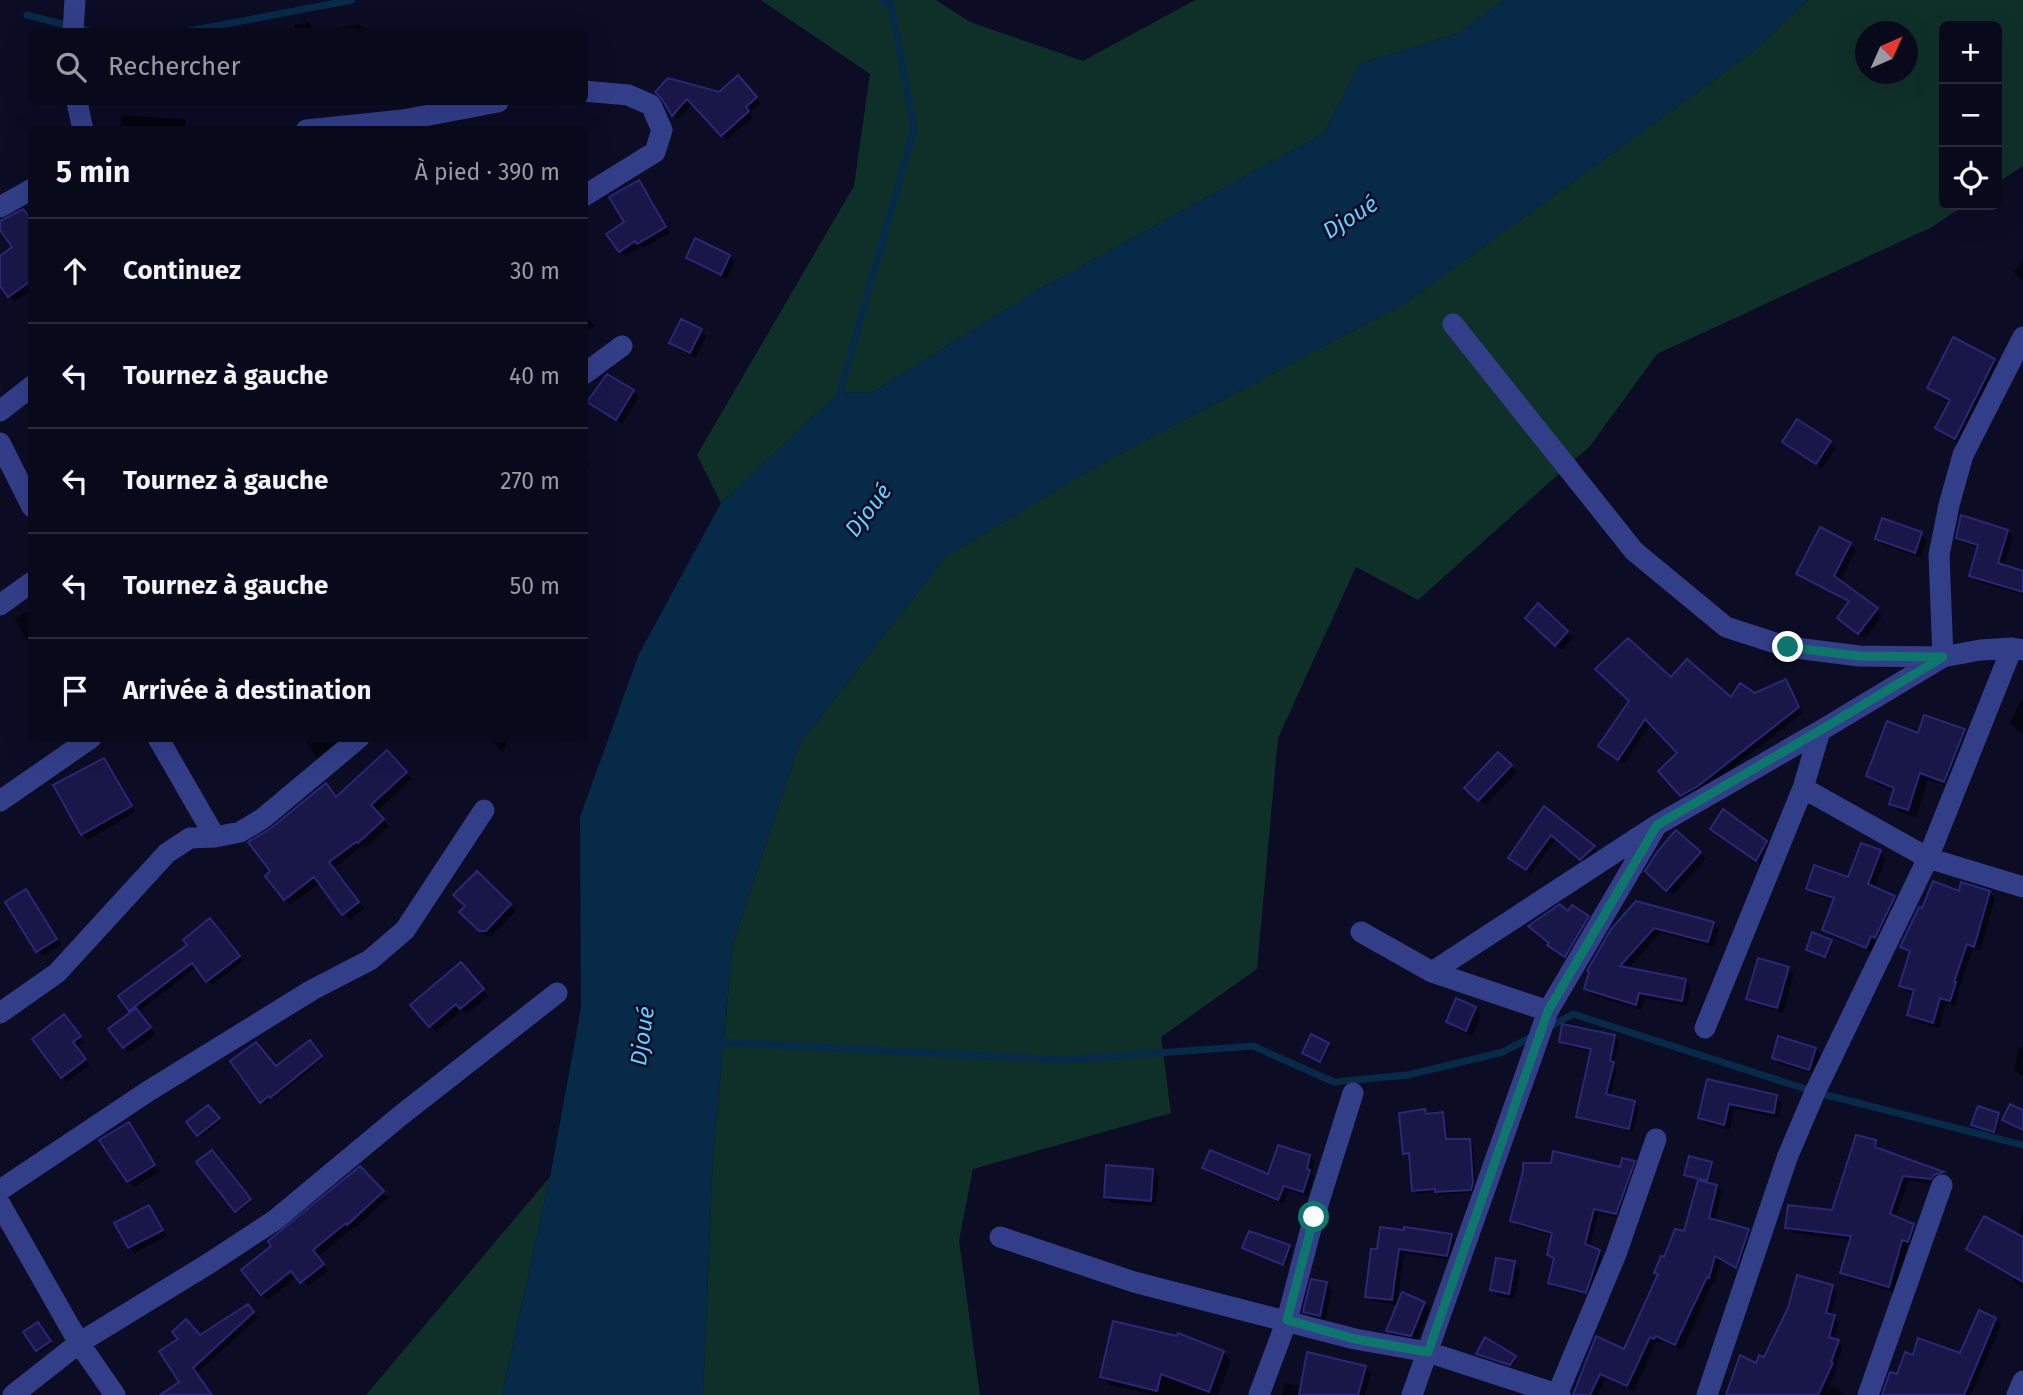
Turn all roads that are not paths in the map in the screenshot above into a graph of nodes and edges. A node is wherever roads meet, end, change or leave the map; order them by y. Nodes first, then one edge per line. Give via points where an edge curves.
1 (75, 0) edge
2 (72, 28) edge
3 (588, 91) edge
4 (78, 105) edge
5 (485, 105) edge
6 (397, 125) edge
7 (82, 126) edge
8 (379, 126) edge
9 (28, 191) edge
10 (588, 193) edge
11 (0, 207) edge
12 (1453, 324) dead end
13 (2023, 337) edge
14 (622, 346) dead end
15 (588, 371) edge
16 (28, 389) edge
17 (0, 411) edge
18 (0, 443) edge
19 (28, 499) edge
20 (28, 585) edge
21 (0, 605) edge
22 (2018, 649) edge
23 (1943, 657) junction
24 (1819, 731) junction
25 (86, 742) edge
26 (160, 742) edge
27 (354, 742) edge
28 (1803, 788) junction
29 (0, 801) edge
30 (484, 810) dead end
31 (1657, 825) junction
32 (215, 836) junction
33 (1928, 858) junction
34 (2023, 887) edge
35 (1361, 932) dead end
36 (1433, 972) junction
37 (557, 993) dead end
38 (1548, 1011) junction
39 (0, 1013) edge
40 (1705, 1028) dead end
41 (1353, 1093) dead end
42 (1656, 1139) dead end
43 (1942, 1185) dead end
44 (0, 1190) edge
45 (0, 1204) edge
46 (1000, 1237) dead end
47 (1287, 1320) junction
48 (79, 1343) junction
49 (1428, 1352) junction
50 (2023, 1381) edge
51 (13, 1395) edge
52 (115, 1395) edge
53 (1259, 1395) edge
54 (1412, 1395) edge
55 (1558, 1395) edge
56 (1707, 1395) edge
57 (1868, 1395) edge
58 (2017, 1395) edge

1 - 2 street
3 - 10 street via 628,95 651,105 662,130 655,152
4 - 7 street
5 - 6 street
6 - 8 street
9 - 11 street
12 - 23 street via 1634,551 1726,627 1788,647 1859,656
13 - 23 street via 1963,455 1949,505 1938,555
14 - 15 street
16 - 17 street
18 - 19 street
20 - 21 street
22 - 23 street
22 - 33 street
23 - 24 street
24 - 28 street
24 - 31 street
25 - 29 street
26 - 32 street
27 - 32 street via 262,819 240,832
28 - 33 street
28 - 40 street
30 - 44 street via 405,930 370,960 312,990 159,1084
31 - 36 street
31 - 38 street
32 - 39 street via 190,838 167,853 57,973
33 - 34 street
33 - 56 street via 1787,1158
35 - 36 street
36 - 38 street
37 - 48 street via 275,1220
38 - 49 street
41 - 47 street
42 - 55 street
43 - 57 street
45 - 48 street
46 - 47 street via 1134,1282
47 - 49 street
47 - 53 street
48 - 51 street
48 - 52 street
49 - 54 street
49 - 55 street
50 - 58 street

